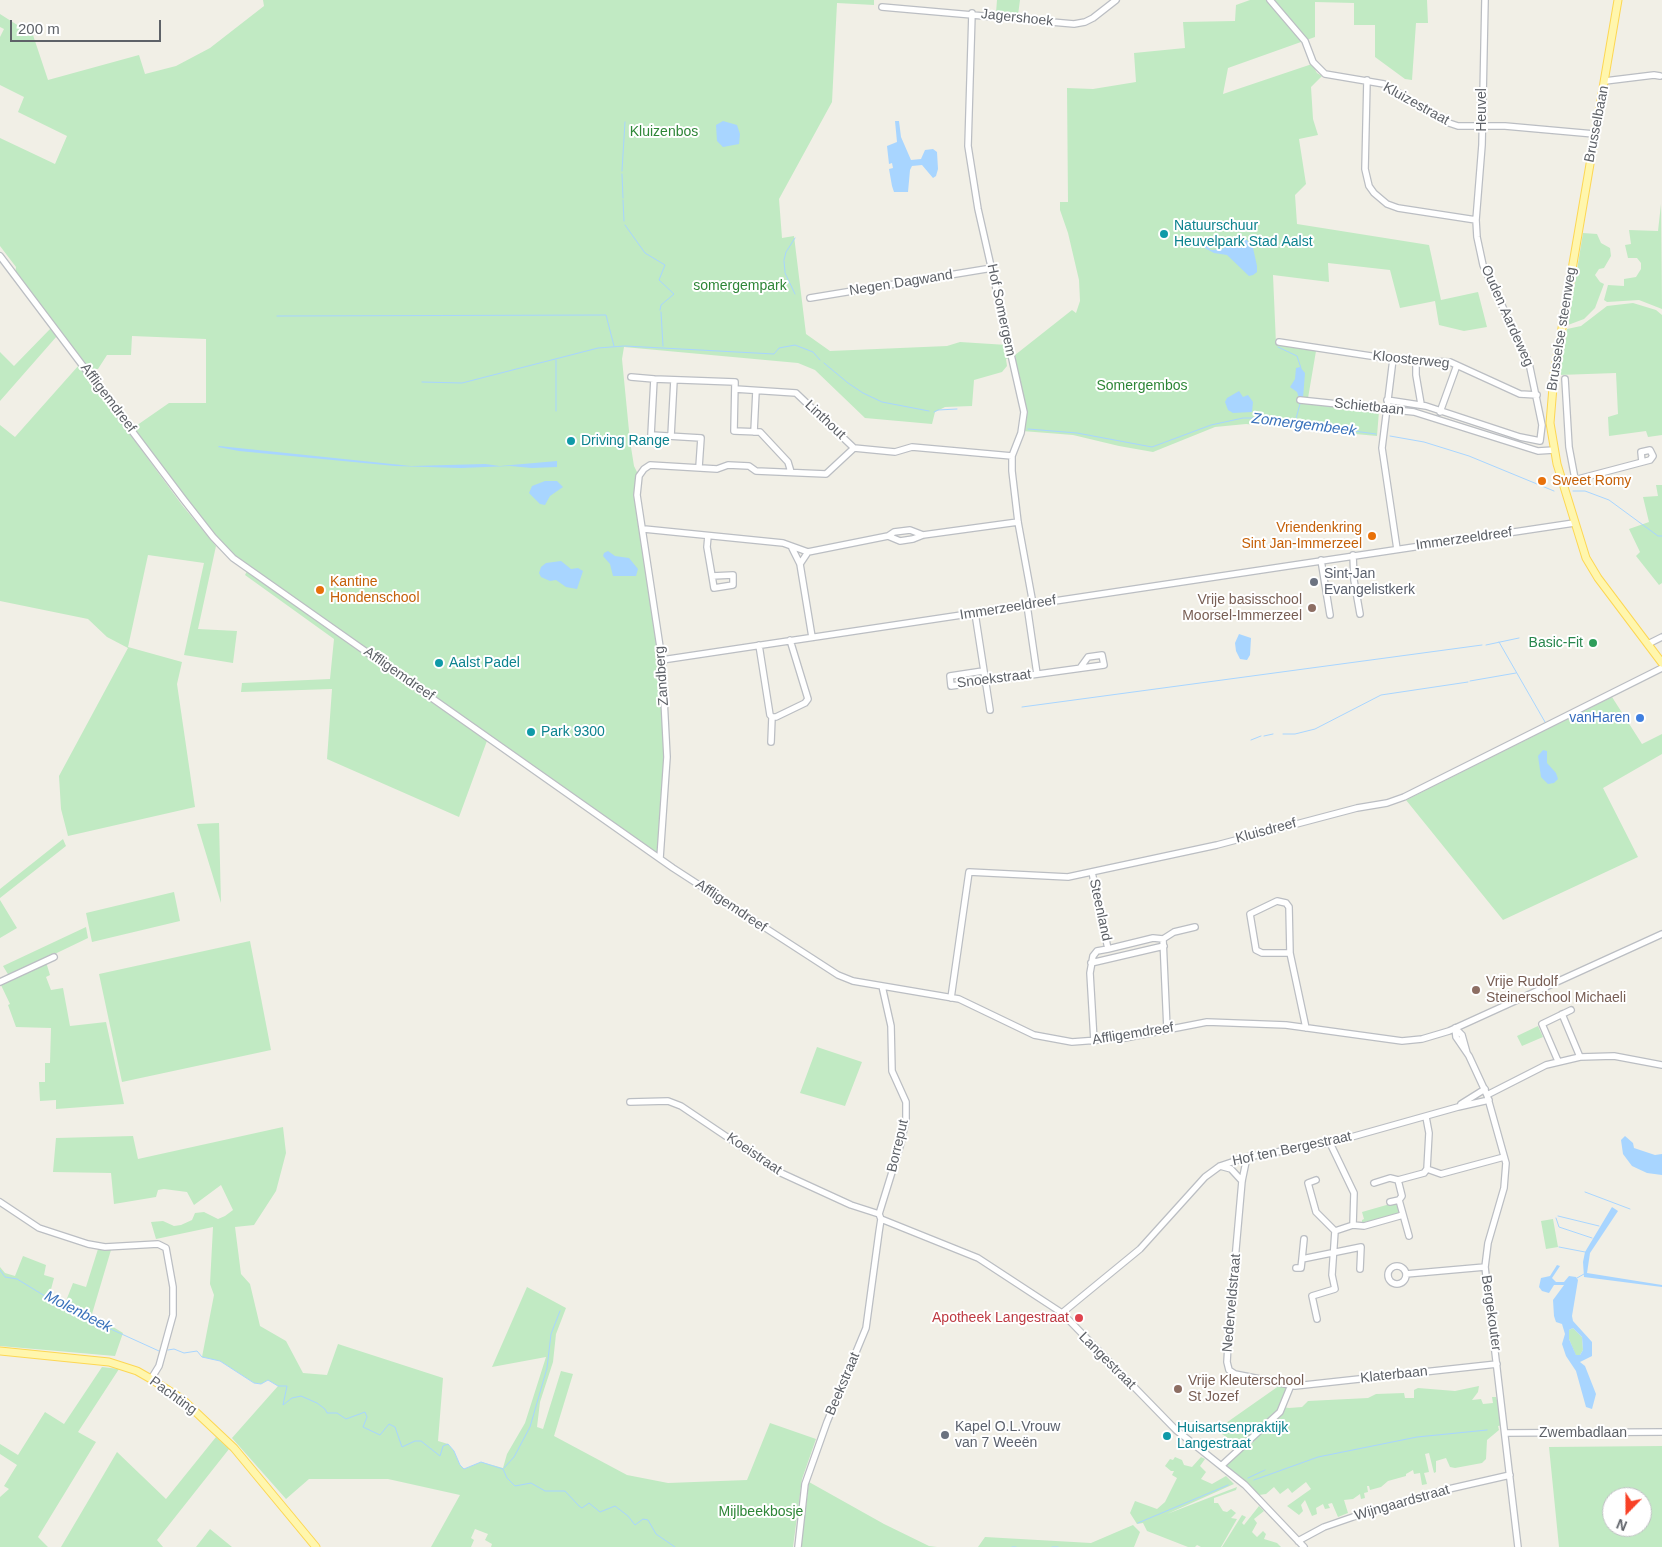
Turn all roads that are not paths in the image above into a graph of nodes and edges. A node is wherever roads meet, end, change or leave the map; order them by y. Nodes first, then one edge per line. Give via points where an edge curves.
1 (1115, 0) edge
2 (1270, 0) edge
3 (1485, 0) edge
4 (1618, 0) edge
5 (882, 7) dead end
6 (972, 13) junction
7 (1661, 76) edge
8 (1367, 80) junction
9 (1605, 81) junction
10 (1482, 126) junction
11 (1594, 134) junction
12 (1476, 220) junction
13 (1575, 247) joint
14 (0, 256) edge
15 (992, 268) junction
16 (810, 298) dead end
17 (1279, 342) dead end
18 (1393, 359) junction
19 (1416, 361) junction
20 (1457, 365) junction
21 (631, 377) dead end
22 (654, 379) junction
23 (1565, 379) dead end
24 (674, 380) junction
25 (735, 390) junction
26 (756, 391) junction
27 (1537, 395) junction
28 (1302, 400) dead end
29 (1387, 400) junction
30 (1421, 404) junction
31 (1540, 409) junction
32 (1386, 410) junction
33 (1440, 410) junction
34 (1550, 410) junction
35 (1438, 418) junction
36 (754, 432) junction
37 (671, 436) junction
38 (1513, 438) junction
39 (1540, 441) junction
40 (854, 448) junction
41 (1544, 450) junction
42 (1554, 450) junction
43 (1012, 456) junction
44 (1642, 462) dead end
45 (698, 467) junction
46 (791, 472) junction
47 (1576, 479) junction
48 (1563, 483) junction
49 (1018, 522) junction
50 (1574, 523) junction
51 (644, 529) junction
52 (922, 535) junction
53 (708, 536) junction
54 (888, 536) junction
55 (792, 548) junction
56 (1397, 549) junction
57 (808, 552) junction
58 (1353, 555) junction
59 (1321, 560) junction
60 (800, 564) junction
61 (712, 576) dead end
62 (1030, 604) junction
63 (975, 613) junction
64 (1360, 614) dead end
65 (1330, 615) dead end
66 (812, 637) junction
67 (1662, 637) edge
68 (790, 640) junction
69 (1648, 644) junction
70 (759, 645) junction
71 (662, 660) junction
72 (1662, 663) edge
73 (1080, 668) dead end
74 (1662, 668) edge
75 (983, 671) junction
76 (1037, 674) junction
77 (985, 682) junction
78 (990, 710) dead end
79 (772, 717) junction
80 (771, 742) dead end
81 (660, 858) junction
82 (1092, 872) junction
83 (1195, 927) dead end
84 (1662, 934) edge
85 (1164, 939) junction
86 (1164, 946) junction
87 (1108, 949) junction
88 (1290, 953) junction
89 (54, 956) dead end
90 (1091, 963) junction
91 (0, 982) edge
92 (882, 986) junction
93 (951, 998) junction
94 (1571, 1010) dead end
95 (1562, 1014) junction
96 (1306, 1028) junction
97 (1455, 1028) junction
98 (1166, 1029) junction
99 (1094, 1041) junction
100 (1580, 1057) junction
101 (1558, 1061) junction
102 (1662, 1065) edge
103 (1487, 1095) junction
104 (630, 1102) dead end
105 (1458, 1107) junction
106 (1426, 1117) junction
107 (1330, 1143) junction
108 (1247, 1157) junction
109 (1504, 1158) junction
110 (1220, 1166) junction
111 (1427, 1169) junction
112 (1242, 1180) junction
113 (1316, 1180) dead end
114 (1398, 1180) junction
115 (1374, 1183) dead end
116 (1399, 1200) junction
117 (0, 1202) edge
118 (1390, 1202) dead end
119 (1403, 1215) junction
120 (880, 1216) junction
121 (1353, 1225) junction
122 (1335, 1231) junction
123 (1409, 1236) dead end
124 (1304, 1239) dead end
125 (1334, 1253) junction
126 (1302, 1259) junction
127 (1484, 1267) junction
128 (1296, 1268) dead end
129 (1360, 1269) dead end
130 (1406, 1274) dead end
131 (1062, 1313) junction
132 (1317, 1319) dead end
133 (0, 1352) edge
134 (1498, 1364) junction
135 (151, 1379) junction
136 (1283, 1383) joint
137 (1291, 1386) junction
138 (1662, 1432) edge
139 (1505, 1433) junction
140 (1221, 1466) junction
141 (1510, 1474) junction
142 (1298, 1541) junction
143 (316, 1547) edge
144 (798, 1547) edge
145 (1304, 1547) edge
146 (1518, 1547) edge

1 - 6 street, Jagershoek via 1093,18 1074,24
2 - 8 street, Kluizestraat via 1305,41 1319,70 1331,76
3 - 10 street, Heuvel
4 - 9 main road, Brusselbaan
5 - 6 street, Jagershoek
6 - 15 street, Hof Somergem via 968,146
7 - 9 street
8 - 10 street, Kluizestraat via 1384,84 1446,122 1458,126
8 - 12 street via 1365,169 1374,193 1398,208
9 - 11 main road, Brusselbaan
10 - 11 street, Kluizestraat
10 - 12 street, Heuvel
11 - 13 main road, Brusselbaan
12 - 27 street, Ouden Aardeweg via 1483,265 1529,363
13 - 34 main road, Brusselse steenweg
14 - 81 street, Affligemdreef via 222,547 234,558
15 - 16 street, Negen Dagwand
15 - 43 street, Hof Somergem via 1024,412 1021,433
17 - 18 street, Kloosterweg
18 - 19 street, Kloosterweg
18 - 29 street
19 - 20 street, Kloosterweg
19 - 30 street
20 - 27 street, Kloosterweg via 1520,394
20 - 33 street
21 - 22 street, Linthout
22 - 24 street, Linthout
22 - 37 street via 652,434
23 - 47 street, Brusselse steenweg via 1569,446
24 - 25 street, Linthout via 735,382
24 - 37 street
25 - 26 street, Linthout
25 - 36 street via 734,430
26 - 36 street
26 - 40 street, Linthout via 796,393
27 - 31 street, Ouden Aardeweg
28 - 32 street, Schietbaan
29 - 30 street, Schietbaan
29 - 32 street
30 - 33 street, Schietbaan
31 - 34 street, Brusselse steenweg
31 - 39 street, Ouden Aardeweg
32 - 35 street, Schietbaan
32 - 56 street via 1382,448
33 - 35 street
33 - 38 street, Schietbaan
34 - 42 main road, Brusselse steenweg
35 - 38 street, Schietbaan
36 - 46 street via 760,432 788,462
37 - 45 street via 701,438
38 - 39 street, Schietbaan
38 - 41 street, Schietbaan
39 - 41 street
40 - 43 street via 895,452 912,447
40 - 46 street via 826,474
41 - 42 street, Schietbaan
42 - 48 main road, Brusselse steenweg
43 - 49 street, Hof Somergem
44 - 47 street
45 - 46 street via 749,466 756,471
45 - 51 street, Zandberg via 650,465 640,476 637,495
47 - 48 street
48 - 50 main road, Brusselse steenweg
49 - 52 street
49 - 62 street, Hof Somergem
50 - 56 street, Immerzeeldreef
50 - 69 main road, Brusselse steenweg via 1592,568
51 - 53 street
51 - 71 street, Zandberg
52 - 54 street via 900,540
52 - 54 street via 910,530
53 - 55 street via 782,544
53 - 61 street
54 - 57 street
55 - 57 street
55 - 60 street
56 - 58 street, Immerzeeldreef
57 - 60 street
58 - 59 street, Immerzeeldreef
58 - 64 street
59 - 62 street, Immerzeeldreef
59 - 65 street
60 - 66 street
62 - 63 street, Immerzeeldreef
62 - 76 street, Hof Somergem
63 - 66 street, Immerzeeldreef
63 - 75 street
66 - 68 street, Immerzeeldreef
67 - 69 street
68 - 70 street, Immerzeeldreef
68 - 79 street via 808,699 802,705
69 - 72 main road, Brusselse steenweg
70 - 71 street, Immerzeeldreef
70 - 79 street
71 - 81 street, Zandberg via 667,757
73 - 76 street, Snoekstraat
74 - 82 street, Kluisdreef via 1404,797 1217,845
75 - 77 street
75 - 77 street, Snoekstraat via 950,676 951,686
76 - 77 street, Snoekstraat
77 - 78 street
79 - 80 street
81 - 92 street, Affligemdreef via 826,968 853,980
82 - 87 street, Steenland
82 - 93 street, Kluisdreef via 1068,877 969,872
83 - 85 street, Steenland via 1174,932
84 - 97 street, Affligemdreef
85 - 86 street
85 - 87 street, Steenland via 1153,938
86 - 90 street, Steenland
86 - 98 street
87 - 90 street, Steenland via 1097,951
88 - 88 street via 1290,912 1286,903 1277,901 1250,914 1256,950
88 - 96 street
89 - 91 street
90 - 99 street, Steenland
92 - 93 street, Affligemdreef
92 - 120 street, Borreput via 890,1026 892,1071 906,1102 901,1143
93 - 99 street, Affligemdreef via 1034,1035 1072,1042
94 - 95 street
95 - 100 street
95 - 101 street via 1542,1024
96 - 97 street, Affligemdreef via 1402,1041 1431,1037
96 - 98 street, Affligemdreef via 1207,1022
97 - 103 street, Bergekouter via 1456,1037 1469,1056
98 - 99 street, Affligemdreef
100 - 101 street
100 - 102 street via 1614,1056
101 - 103 street
103 - 105 street, Hof ten Bergestraat
103 - 105 street, Hof ten Bergestraat
103 - 109 street, Bergekouter
104 - 120 street, Koeistraat via 668,1101 681,1106 780,1172
105 - 106 street, Hof ten Bergestraat
106 - 107 street, Hof ten Bergestraat
106 - 111 street via 1429,1133
107 - 108 street, Hof ten Bergestraat
107 - 121 street via 1354,1193
108 - 110 street, Hof ten Bergestraat
108 - 112 street, Nederveldstraat
109 - 111 street via 1441,1174
109 - 127 street, Bergekouter via 1504,1188
110 - 112 street via 1231,1169
110 - 131 street, Hof ten Bergestraat via 1200,1183 1140,1249
111 - 114 street via 1424,1173
112 - 136 street, Nederveldstraat via 1227,1362 1229,1370 1235,1374
113 - 122 street via 1308,1183 1316,1212
114 - 115 street via 1394,1177
114 - 116 street via 1402,1196
116 - 118 street
116 - 119 street
117 - 135 street via 39,1228 88,1244 105,1247 158,1244 166,1248 173,1287 173,1315 159,1366
119 - 121 street via 1364,1226
119 - 123 street
120 - 131 street, Langestraat via 978,1258
120 - 144 street, Beekstraat via 866,1328 805,1484
121 - 122 street
122 - 125 street
124 - 126 street
125 - 126 street
125 - 129 street via 1361,1247
125 - 132 street via 1332,1275 1335,1289 1312,1296
126 - 128 street via 1301,1268
127 - 130 street
127 - 134 street, Bergekouter
131 - 140 street, Langestraat via 1176,1430
133 - 135 main road, Pachting via 109,1362
134 - 137 street, Klaterbaan
134 - 139 street, Bergekouter
135 - 143 main road, Pachting via 182,1399 234,1448
136 - 137 street, Klaterbaan
137 - 140 street via 1280,1412
138 - 139 street, Zwembadlaan
139 - 141 street, Bergekouter
140 - 142 street, Langestraat via 1245,1485
141 - 142 street, Wijngaardstraat via 1353,1516
141 - 146 street, Bergekouter
142 - 145 street, Langestraat

